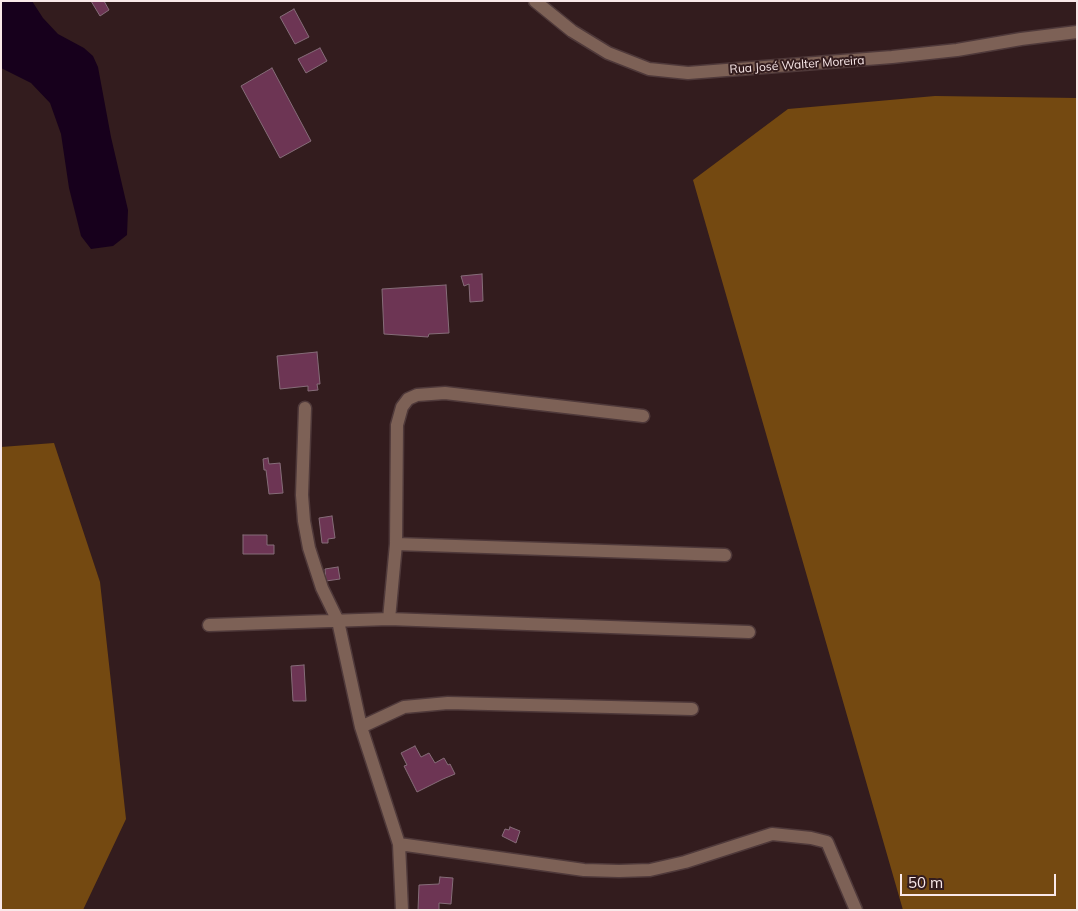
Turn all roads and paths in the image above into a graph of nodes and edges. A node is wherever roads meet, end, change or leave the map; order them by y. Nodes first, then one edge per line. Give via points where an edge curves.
1 (535, 1) edge
2 (1077, 32) edge
3 (305, 408) dead end
4 (643, 416) dead end
5 (396, 544) junction
6 (724, 555) dead end
7 (389, 619) junction
8 (338, 621) junction
9 (209, 625) dead end
10 (749, 632) dead end
11 (692, 709) dead end
12 (361, 727) junction
13 (399, 844) junction
14 (402, 910) edge
15 (856, 910) edge

1 - 2 street, Rua José Walter Moreira via 572,31 608,53 649,68 688,73 892,57
3 - 8 street via 304,522 322,588
4 - 5 street via 445,393 423,394 408,399 397,425
5 - 6 street
5 - 7 street
7 - 8 street
7 - 10 street
8 - 9 street
8 - 12 street
11 - 12 street via 448,703 404,707
12 - 13 street
13 - 14 street
13 - 15 street via 584,870 618,871 650,870 685,862 772,834 802,837 827,842

